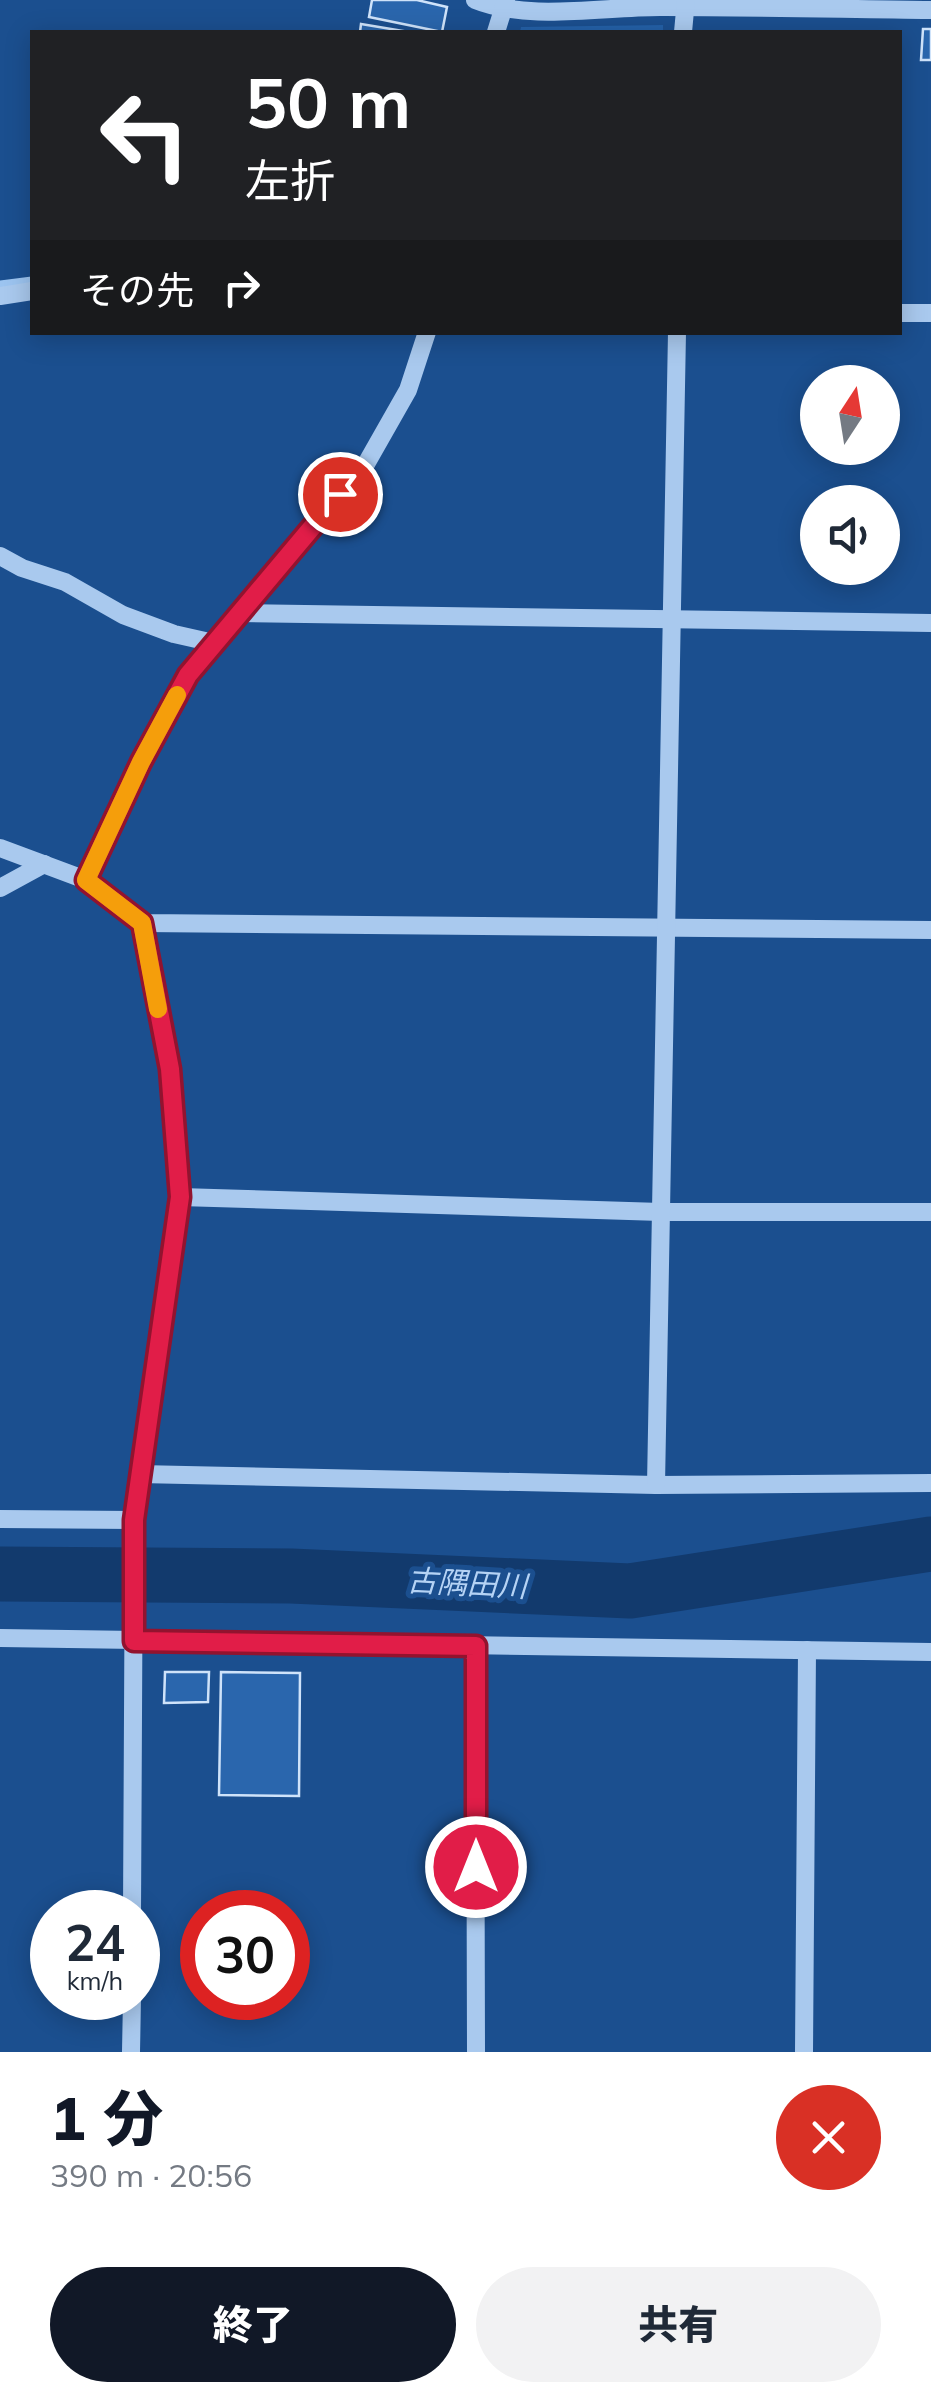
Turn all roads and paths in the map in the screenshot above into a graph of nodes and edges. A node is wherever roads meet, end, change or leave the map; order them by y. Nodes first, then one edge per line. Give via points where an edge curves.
1 (475, 0) edge
2 (685, 4) edge
3 (505, 5) edge
4 (931, 10) edge
5 (497, 30) edge
6 (683, 30) edge
7 (30, 291) edge
8 (0, 296) edge
9 (902, 313) edge
10 (931, 313) edge
11 (426, 335) edge
12 (678, 335) edge
13 (0, 556) edge
14 (238, 613) junction
15 (672, 620) junction
16 (931, 624) edge
17 (214, 643) junction
18 (0, 848) edge
19 (44, 864) junction
20 (86, 880) junction
21 (0, 888) edge
22 (142, 923) junction
23 (666, 928) junction
24 (931, 930) edge
25 (180, 1197) junction
26 (661, 1212) junction
27 (931, 1212) edge
28 (139, 1474) junction
29 (656, 1484) junction
30 (931, 1484) edge
31 (0, 1519) edge
32 (134, 1520) junction
33 (0, 1638) edge
34 (134, 1641) junction
35 (476, 1646) junction
36 (807, 1650) junction
37 (931, 1652) edge
38 (132, 1890) edge
39 (132, 2020) edge
40 (132, 2052) edge
41 (476, 2052) edge
42 (804, 2052) edge

1 - 3 street
2 - 3 street
2 - 4 street
2 - 6 street
3 - 5 street
7 - 8 street
9 - 10 street
11 - 14 street via 408,390 366,464
12 - 15 street
13 - 17 street via 124,615
14 - 15 street
14 - 17 street
15 - 16 street
15 - 23 street
17 - 20 street via 188,675 141,762
18 - 19 street
19 - 20 street
19 - 21 street
20 - 22 street
22 - 23 street
22 - 25 street via 170,1069
23 - 24 street
23 - 26 street
25 - 26 street
25 - 28 street
26 - 27 street
26 - 29 street
28 - 29 street
28 - 32 street
29 - 30 street
31 - 32 street
32 - 34 street
33 - 34 street
34 - 35 street
34 - 38 street
35 - 36 street
35 - 41 street
36 - 37 street
36 - 42 street
39 - 40 street

